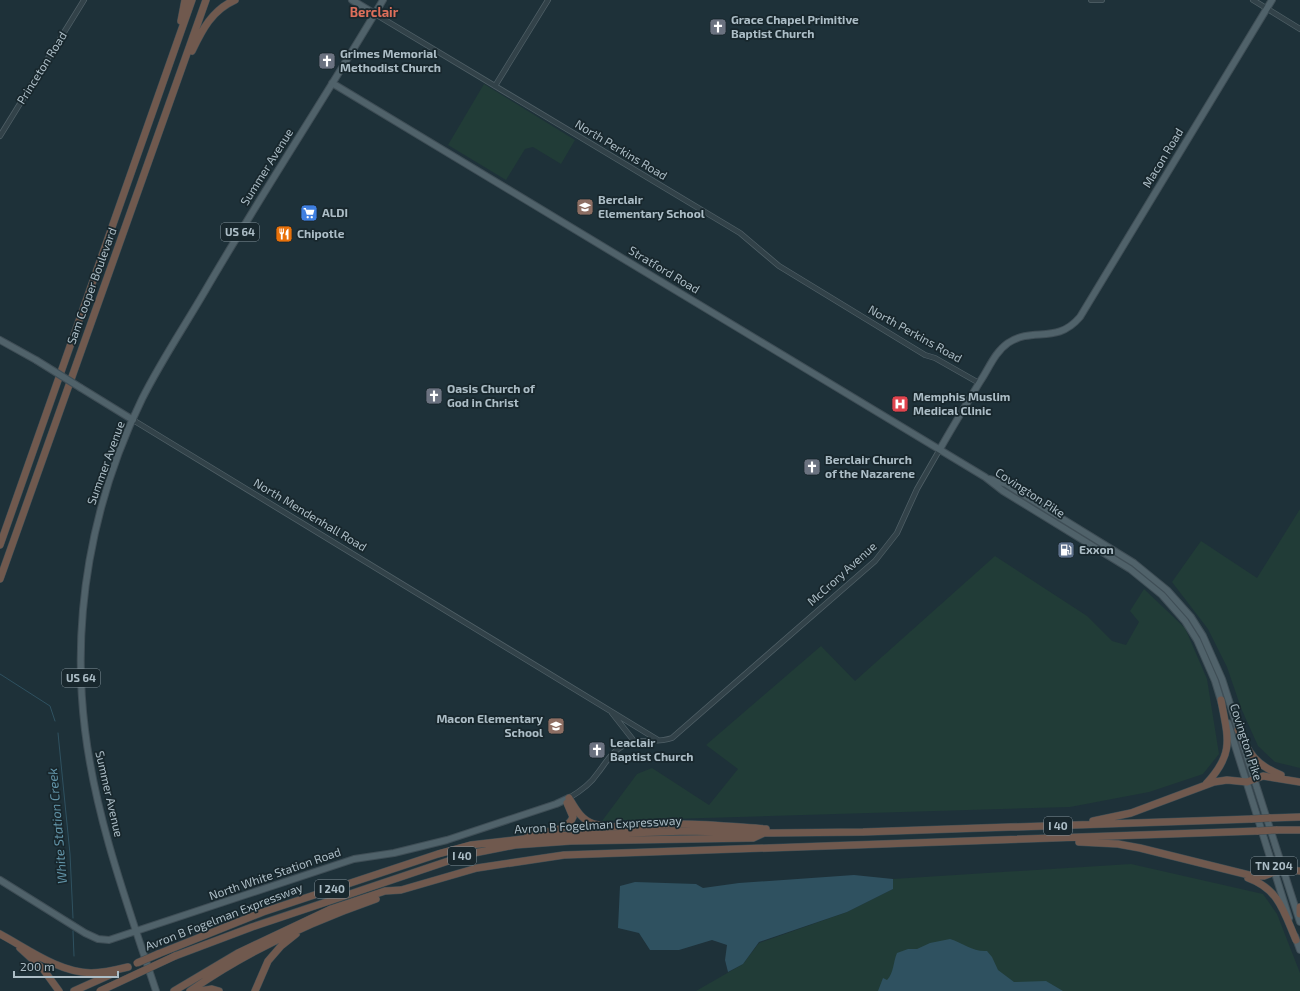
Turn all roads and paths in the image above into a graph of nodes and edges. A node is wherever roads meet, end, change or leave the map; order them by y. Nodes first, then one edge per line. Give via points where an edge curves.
1 (84, 0) edge
2 (185, 0) edge
3 (192, 0) edge
4 (206, 0) edge
5 (235, 0) edge
6 (352, 0) edge
7 (383, 0) edge
8 (548, 0) edge
9 (1091, 0) edge
10 (1102, 0) edge
11 (1253, 0) edge
12 (1272, 0) edge
13 (1267, 8) junction
14 (375, 14) junction
15 (1300, 28) edge
16 (169, 65) junction
17 (177, 82) junction
18 (332, 83) junction
19 (495, 86) junction
20 (0, 136) edge
21 (1072, 327) joint
22 (0, 340) edge
23 (979, 383) junction
24 (133, 420) junction
25 (940, 449) junction
26 (985, 476) junction
27 (0, 545) edge
28 (0, 579) edge
29 (1221, 700) junction
30 (608, 709) junction
31 (1238, 730) junction
32 (658, 740) junction
33 (634, 741) junction
34 (1250, 781) junction
35 (1298, 782) edge
36 (1204, 786) junction
37 (567, 799) junction
38 (1300, 817) edge
39 (1054, 826) junction
40 (1300, 830) edge
41 (764, 833) junction
42 (783, 833) junction
43 (1035, 839) junction
44 (510, 840) junction
45 (1279, 870) junction
46 (1300, 871) edge
47 (1231, 872) junction
48 (0, 880) edge
49 (401, 890) junction
50 (1300, 908) edge
51 (1300, 914) edge
52 (1300, 922) edge
53 (302, 928) junction
54 (136, 932) junction
55 (0, 934) edge
56 (1296, 940) junction
57 (1300, 950) edge
58 (128, 967) junction
59 (213, 990) edge
60 (59, 991) edge
61 (74, 991) edge
62 (100, 991) edge
63 (156, 991) edge
64 (174, 991) edge
65 (190, 991) edge
66 (200, 991) edge
67 (255, 991) edge

1 - 20 street, Princeton Road
2 - 16 highway
3 - 16 highway, Sam Cooper Boulevard
4 - 17 highway, Sam Cooper Boulevard
5 - 17 highway via 215,12 207,23
6 - 14 main road, North Perkins Road
7 - 14 main road, Summer Avenue / US 64
8 - 19 street
9 - 10 street
11 - 13 street
12 - 13 main road, Macon Road
13 - 15 street
13 - 21 main road, Macon Road
14 - 18 main road, Summer Avenue / US 64
14 - 19 street, North Perkins Road
16 - 27 highway, Sam Cooper Boulevard
17 - 28 highway, Sam Cooper Boulevard
18 - 24 main road, Summer Avenue / US 64 via 226,254 150,383
18 - 25 main road, Stratford Road
19 - 23 street, North Perkins Road via 740,233 786,271 925,355
21 - 23 main road, McCrory Avenue via 1051,335 1028,335 1008,343 999,350
22 - 24 main road, North Mendenhall Road, bridge
23 - 25 main road, McCrory Avenue
24 - 30 street, North Mendenhall Road
24 - 54 main road, Summer Avenue / US 64 via 109,480 94,537 82,616 81,671 92,778
25 - 26 main road, Stratford Road
25 - 32 street, McCrory Avenue via 917,489 897,533 880,557 672,738
26 - 29 main road, Covington Pike via 1003,491 1130,569 1162,595 1186,621 1197,640
26 - 31 main road, Covington Pike via 1006,484 1134,563 1167,590 1191,617 1203,636 1222,679
29 - 34 main road, Covington Pike
29 - 36 highway via 1228,749 1217,772
30 - 32 street, North Mendenhall Road
30 - 33 street, North Mendenhall Road
31 - 34 main road, Covington Pike
31 - 35 highway via 1247,751 1257,762
32 - 33 street, McCrory Avenue
33 - 37 street, McCrory Avenue via 622,746 605,760 589,784
34 - 35 highway via 1263,776
34 - 36 highway via 1227,780
34 - 45 main road, Covington Pike / TN 204
36 - 39 highway via 1115,818
37 - 42 highway via 586,820 594,824 680,824 767,829
37 - 44 highway via 573,817 568,826 526,834
37 - 54 main road, North White Station Road via 447,840 394,853 354,859
38 - 39 highway, I 40, bridge
39 - 42 highway, I 40
40 - 43 highway, I 40, bridge
41 - 42 highway, I 40
41 - 44 highway, Avron B Fogelman Expressway / I 240 via 687,831 548,836
41 - 62 highway, I 40, bridge via 753,838 572,841 515,845 468,854 252,927 175,956
43 - 47 highway via 1118,844
43 - 49 highway, I 40 via 564,855 476,868
44 - 58 highway, Avron B Fogelman Expressway / I 240, bridge via 471,845 438,854 263,912
45 - 46 highway
45 - 47 highway via 1264,876
45 - 52 main road, Covington Pike / TN 204
45 - 56 main road, Covington Pike / TN 204
47 - 56 highway via 1257,881 1276,896
48 - 54 main road, North White Station Road via 98,939 109,940
49 - 53 highway, I 240 via 338,912
49 - 64 highway, I 40 via 385,891 331,909 238,953
50 - 51 highway
53 - 65 highway, I 240 via 231,964
53 - 67 highway via 268,961
54 - 63 main road, Summer Avenue / US 64
55 - 58 highway via 73,970 91,973
55 - 60 highway via 32,958
56 - 57 main road, Covington Pike / TN 204
58 - 61 highway, Avron B Fogelman Expressway / I 240
59 - 66 highway

